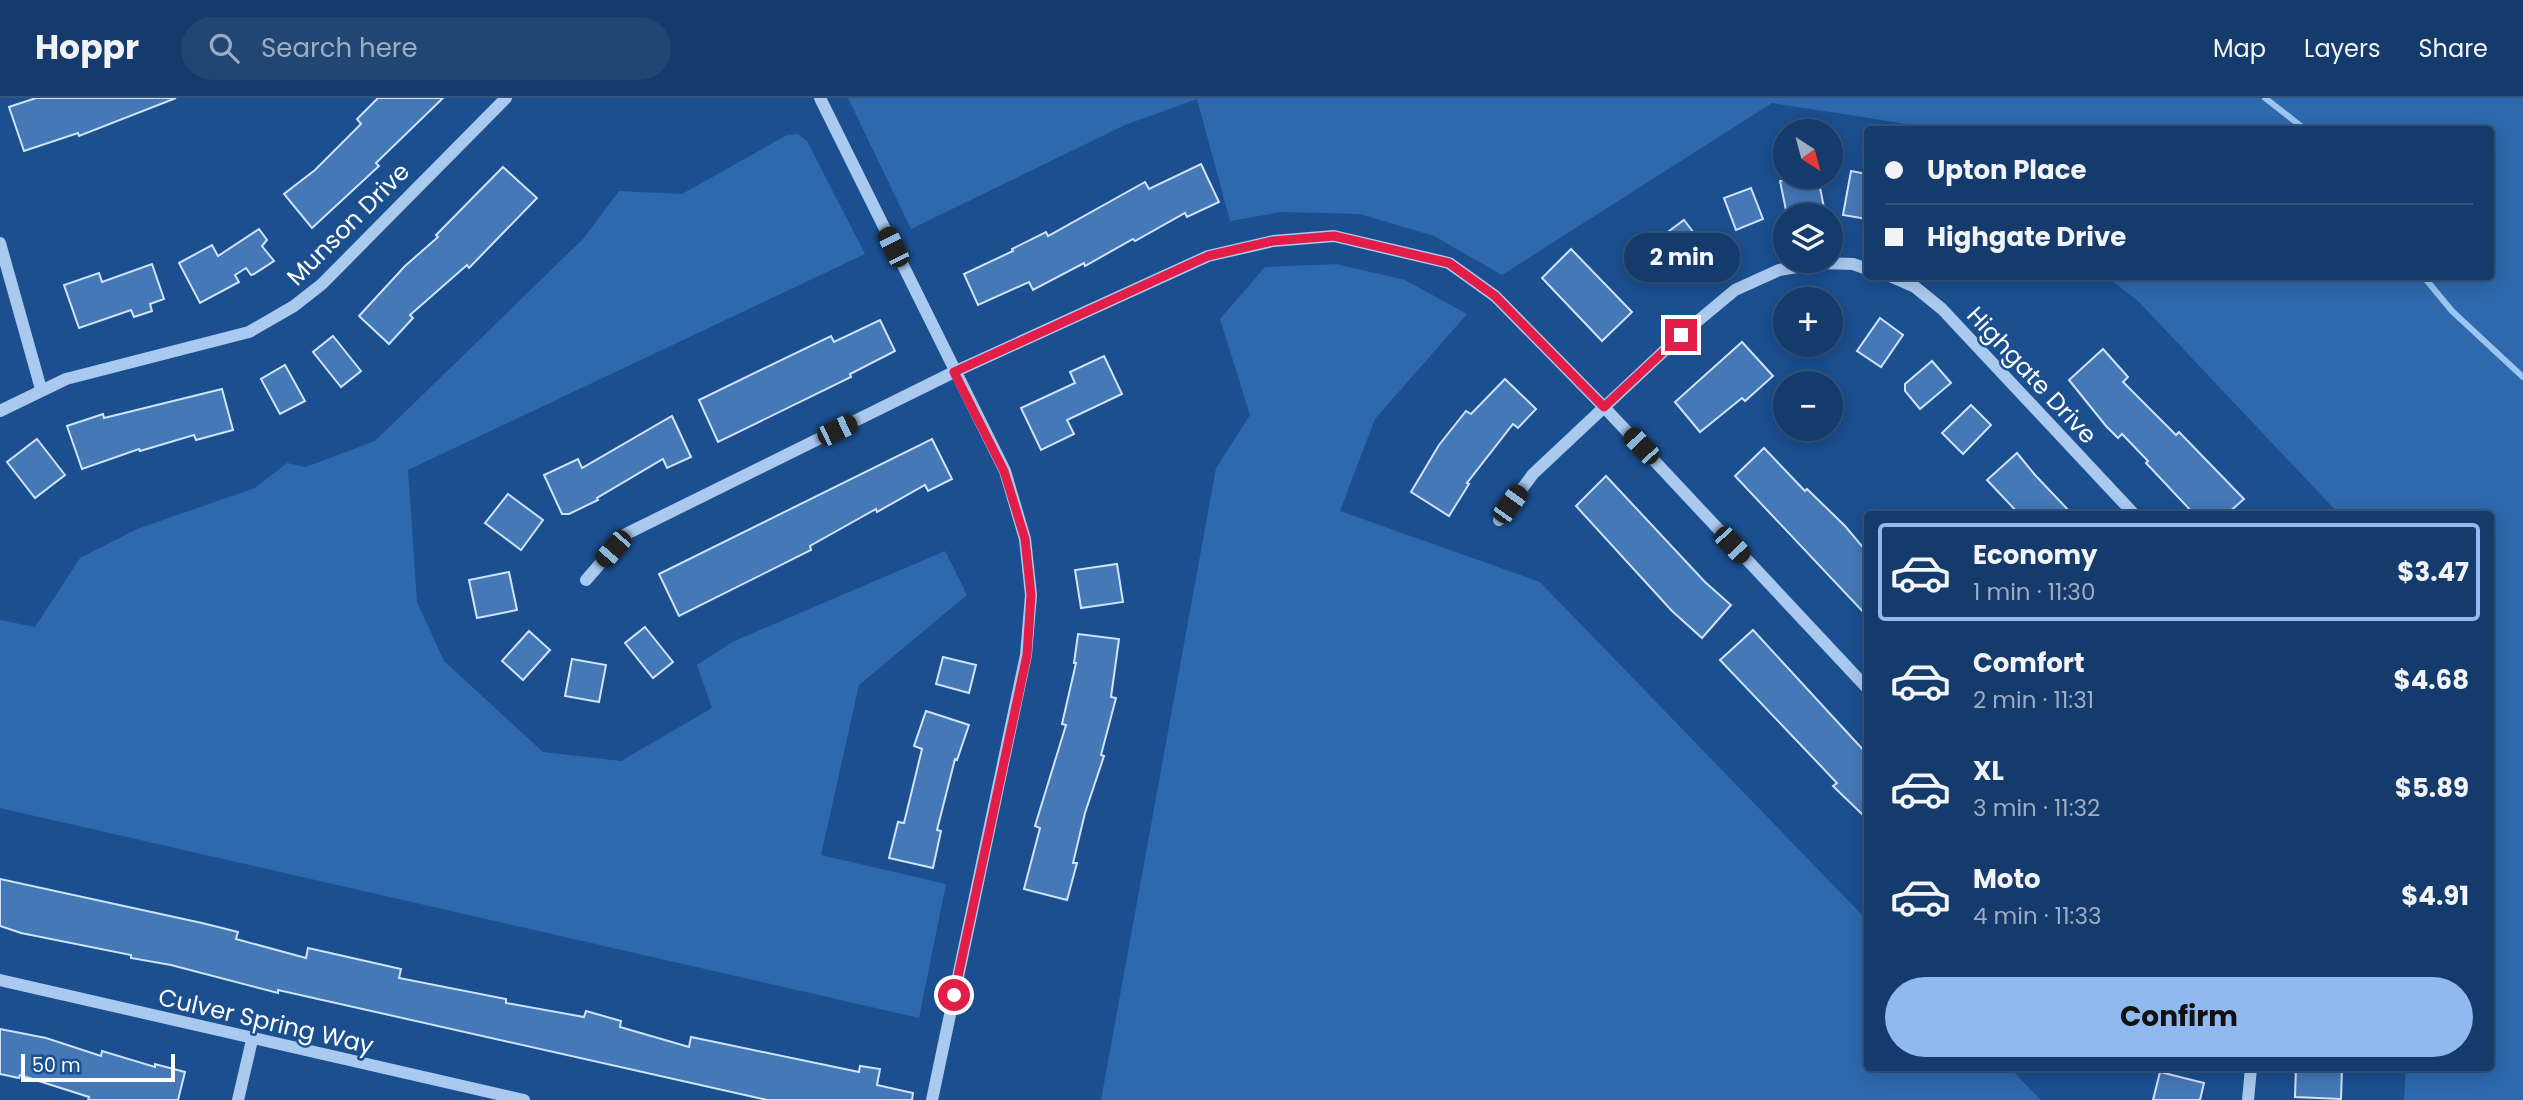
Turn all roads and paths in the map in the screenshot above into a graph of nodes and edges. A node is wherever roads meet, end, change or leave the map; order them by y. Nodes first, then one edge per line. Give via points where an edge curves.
1 (506, 98) edge
2 (820, 98) edge
3 (0, 243) edge
4 (1864, 267) edge
5 (1899, 280) edge
6 (954, 372) junction
7 (41, 389) junction
8 (1604, 407) junction
9 (0, 411) edge
10 (2131, 511) edge
11 (1499, 520) dead end
12 (586, 580) dead end
13 (1864, 685) edge
14 (0, 980) edge
15 (253, 1040) junction
16 (2252, 1071) edge
17 (238, 1100) edge
18 (524, 1100) edge
19 (932, 1100) edge
20 (2248, 1100) edge

1 - 7 street, Munson Drive via 322,285 294,306 249,332
2 - 6 street
3 - 7 street
4 - 8 street via 1820,262 1779,270 1735,290
5 - 10 street, Highgate Drive via 1942,309
6 - 8 street via 1208,256 1273,241 1334,236 1449,263 1495,296
6 - 12 street via 626,534
6 - 19 street via 1004,471 1025,539 1031,595 1027,655
7 - 9 street, Munson Drive
8 - 11 street via 1532,474
8 - 13 street
14 - 15 street, Culver Spring Way
15 - 17 street
15 - 18 street, Culver Spring Way
16 - 20 street

